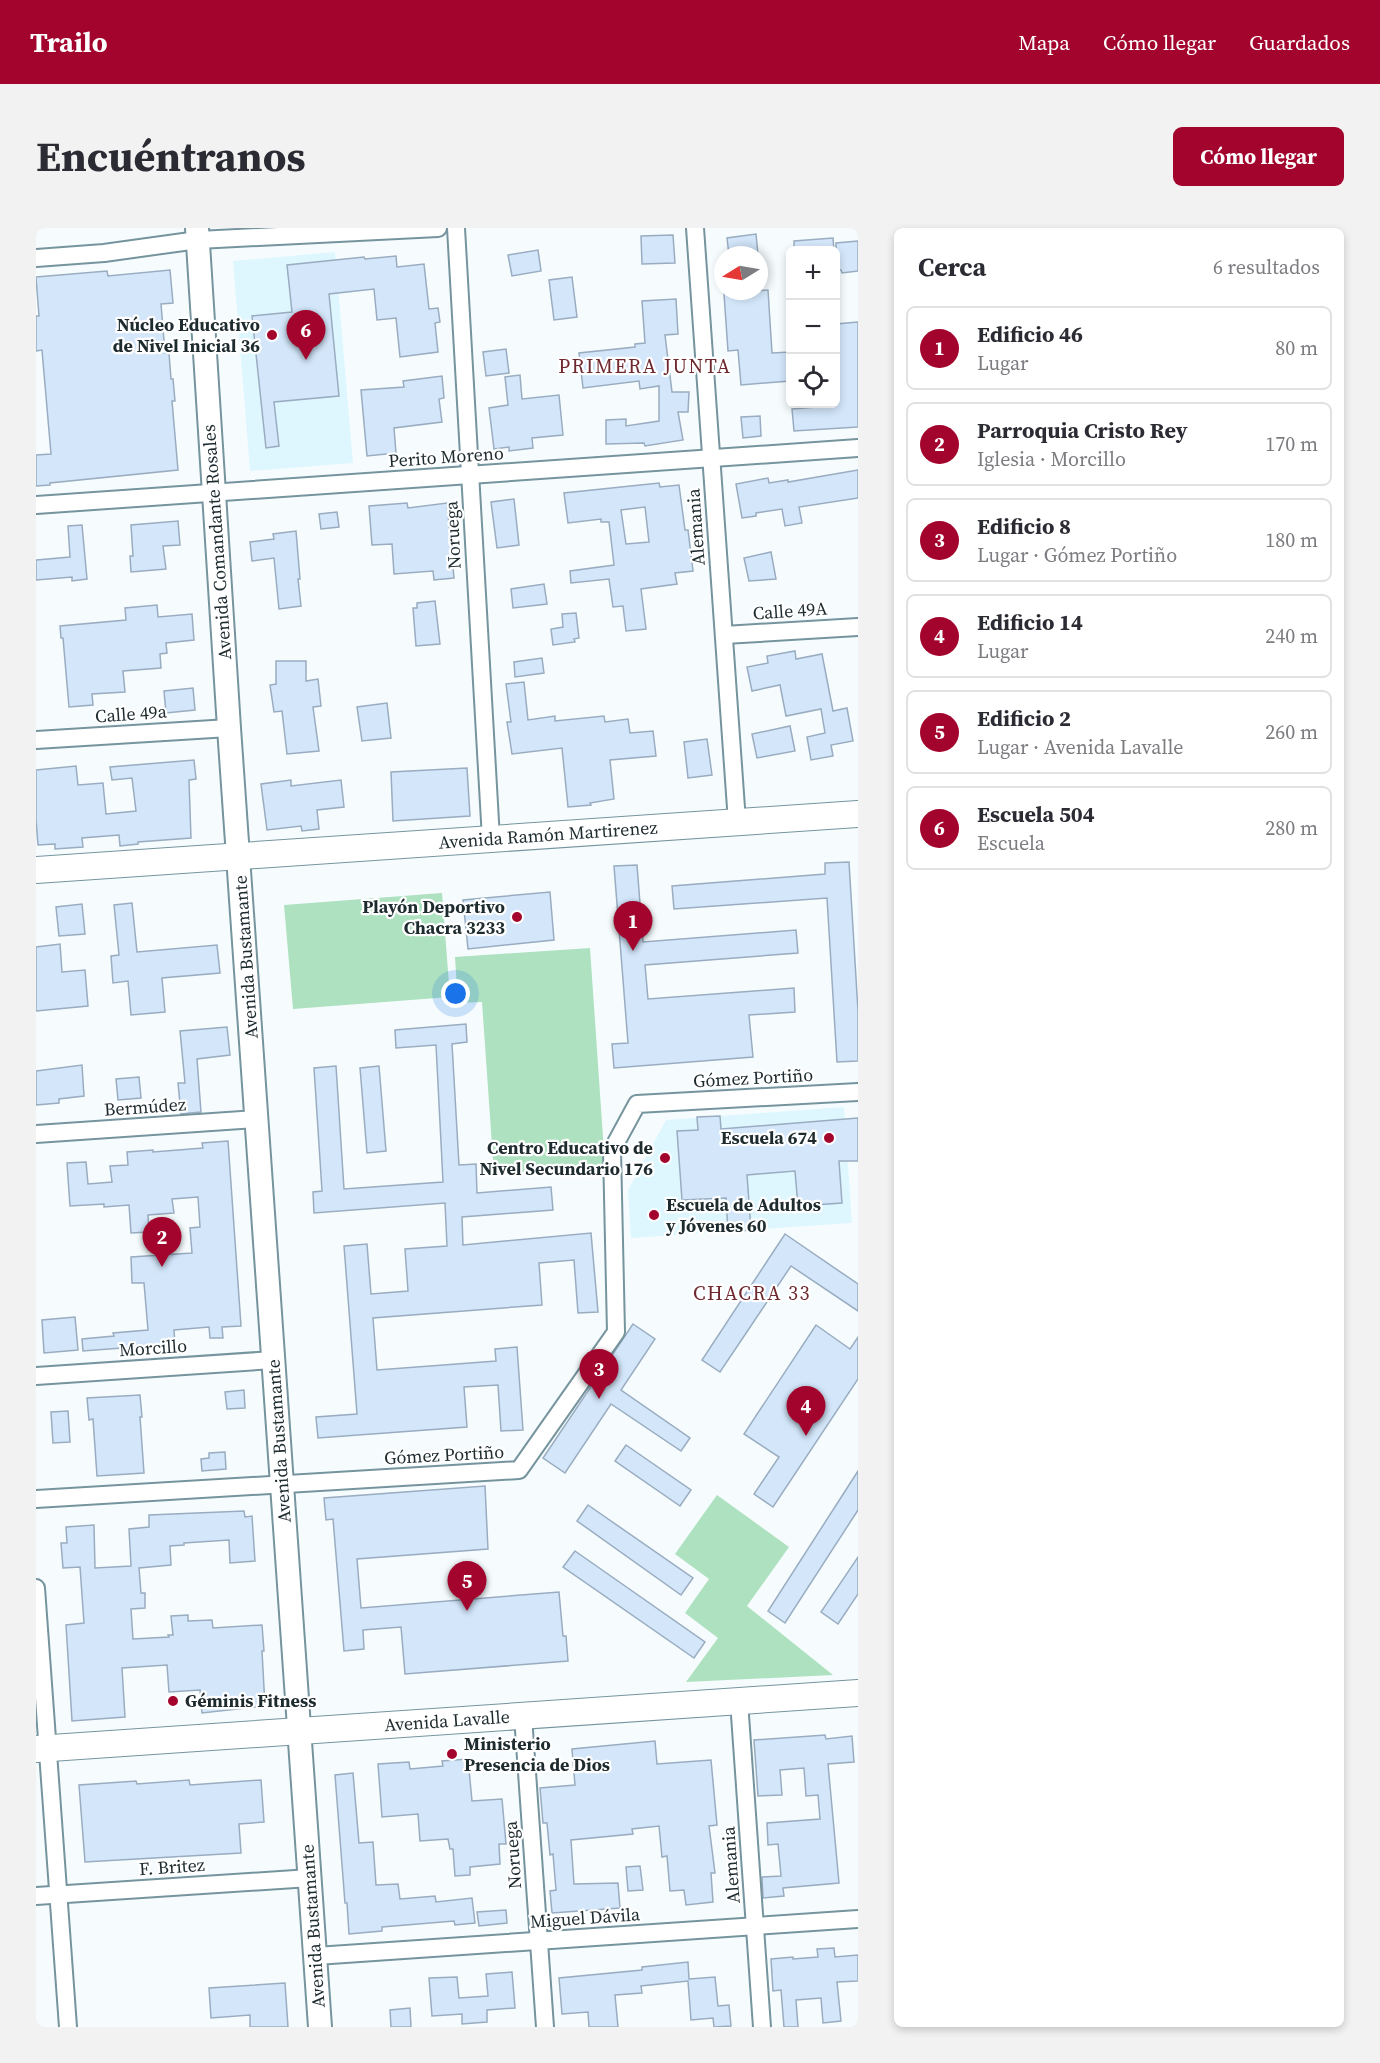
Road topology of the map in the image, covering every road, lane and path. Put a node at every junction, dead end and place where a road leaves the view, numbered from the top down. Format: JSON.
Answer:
{"nodes":[{"id":1,"x":438,"y":228,"type":"edge"},
{"id":2,"x":456,"y":228,"type":"edge"},
{"id":3,"x":695,"y":228,"type":"edge"},
{"id":4,"x":198,"y":234,"type":"edge"},
{"id":5,"x":36,"y":247,"type":"edge"},
{"id":6,"x":104,"y":253,"type":"junction"},
{"id":7,"x":36,"y":258,"type":"edge"},
{"id":8,"x":858,"y":448,"type":"edge"},
{"id":9,"x":711,"y":458,"type":"junction"},
{"id":10,"x":469,"y":475,"type":"junction"},
{"id":11,"x":213,"y":493,"type":"junction"},
{"id":12,"x":36,"y":505,"type":"edge"},
{"id":13,"x":858,"y":627,"type":"edge"},
{"id":14,"x":724,"y":635,"type":"junction"},
{"id":15,"x":229,"y":728,"type":"junction"},
{"id":16,"x":36,"y":740,"type":"edge"},
{"id":17,"x":858,"y":814,"type":"edge"},
{"id":18,"x":737,"y":822,"type":"junction"},
{"id":19,"x":491,"y":839,"type":"junction"},
{"id":20,"x":238,"y":856,"type":"junction"},
{"id":21,"x":36,"y":870,"type":"edge"},
{"id":22,"x":858,"y":1092,"type":"edge"},
{"id":23,"x":257,"y":1119,"type":"junction"},
{"id":24,"x":36,"y":1134,"type":"edge"},
{"id":25,"x":273,"y":1360,"type":"junction"},
{"id":26,"x":36,"y":1376,"type":"edge"},
{"id":27,"x":283,"y":1485,"type":"junction"},
{"id":28,"x":36,"y":1499,"type":"edge"},
{"id":29,"x":36,"y":1588,"type":"edge"},
{"id":30,"x":858,"y":1693,"type":"edge"},
{"id":31,"x":739,"y":1701,"type":"junction"},
{"id":32,"x":523,"y":1716,"type":"junction"},
{"id":33,"x":300,"y":1731,"type":"junction"},
{"id":34,"x":42,"y":1749,"type":"edge"},
{"id":35,"x":310,"y":1878,"type":"junction"},
{"id":36,"x":59,"y":1895,"type":"junction"},
{"id":37,"x":36,"y":1896,"type":"edge"},
{"id":38,"x":858,"y":1919,"type":"edge"},
{"id":39,"x":755,"y":1926,"type":"junction"},
{"id":40,"x":539,"y":1940,"type":"junction"},
{"id":41,"x":316,"y":1956,"type":"junction"},
{"id":42,"x":69,"y":2027,"type":"edge"},
{"id":43,"x":321,"y":2027,"type":"edge"},
{"id":44,"x":545,"y":2027,"type":"edge"},
{"id":45,"x":762,"y":2027,"type":"edge"}],
"edges":[{"from":1,"to":4,"type":"street"},
{"from":2,"to":10,"type":"street","name":"Noruega"},
{"from":3,"to":9,"type":"street","name":"Alemania"},
{"from":4,"to":6,"type":"street"},
{"from":4,"to":11,"type":"main road","name":"Avenida Comandante Rosales"},
{"from":5,"to":6,"type":"street"},
{"from":6,"to":7,"type":"street"},
{"from":8,"to":9,"type":"street","name":"Perito Moreno"},
{"from":9,"to":10,"type":"street","name":"Perito Moreno"},
{"from":9,"to":14,"type":"street","name":"Alemania"},
{"from":10,"to":11,"type":"street","name":"Perito Moreno"},
{"from":10,"to":19,"type":"street","name":"Noruega"},
{"from":11,"to":12,"type":"street","name":"Perito Moreno"},
{"from":11,"to":15,"type":"main road","name":"Avenida Comandante Rosales"},
{"from":13,"to":14,"type":"street","name":"Calle 49A"},
{"from":14,"to":18,"type":"street","name":"Alemania"},
{"from":15,"to":16,"type":"street","name":"Calle 49a"},
{"from":15,"to":20,"type":"main road","name":"Avenida Comandante Rosales"},
{"from":17,"to":18,"type":"main road","name":"Avenida Ramón Martirenez"},
{"from":18,"to":19,"type":"main road","name":"Avenida Ramón Martirenez"},
{"from":19,"to":20,"type":"main road","name":"Avenida Ramón Martirenez"},
{"from":20,"to":21,"type":"main road","name":"Avenida Ramón Martirenez"},
{"from":20,"to":23,"type":"main road","name":"Avenida Bustamante"},
{"from":22,"to":27,"type":"street","name":"Gómez Portiño"},
{"from":23,"to":24,"type":"street","name":"Bermúdez"},
{"from":23,"to":25,"type":"main road","name":"Avenida Bustamante"},
{"from":25,"to":26,"type":"street","name":"Morcillo"},
{"from":25,"to":27,"type":"main road","name":"Avenida Bustamante"},
{"from":27,"to":28,"type":"street","name":"Gómez Portiño"},
{"from":27,"to":33,"type":"main road","name":"Avenida Bustamante"},
{"from":29,"to":34,"type":"street"},
{"from":30,"to":31,"type":"main road","name":"Avenida Lavalle"},
{"from":31,"to":32,"type":"main road","name":"Avenida Lavalle"},
{"from":31,"to":39,"type":"street","name":"Alemania"},
{"from":32,"to":33,"type":"main road","name":"Avenida Lavalle"},
{"from":32,"to":40,"type":"street","name":"Noruega"},
{"from":33,"to":34,"type":"main road","name":"Avenida Lavalle"},
{"from":33,"to":35,"type":"main road","name":"Avenida Bustamante"},
{"from":34,"to":36,"type":"street"},
{"from":35,"to":36,"type":"street","name":"F. Britez"},
{"from":35,"to":41,"type":"main road","name":"Avenida Bustamante"},
{"from":36,"to":37,"type":"street","name":"F. Britez"},
{"from":36,"to":42,"type":"street"},
{"from":38,"to":39,"type":"street","name":"Miguel Dávila"},
{"from":39,"to":40,"type":"street","name":"Miguel Dávila"},
{"from":39,"to":45,"type":"street","name":"Alemania"},
{"from":40,"to":41,"type":"street","name":"Miguel Dávila"},
{"from":40,"to":44,"type":"street","name":"Noruega"},
{"from":41,"to":43,"type":"main road","name":"Avenida Bustamante"}]}
